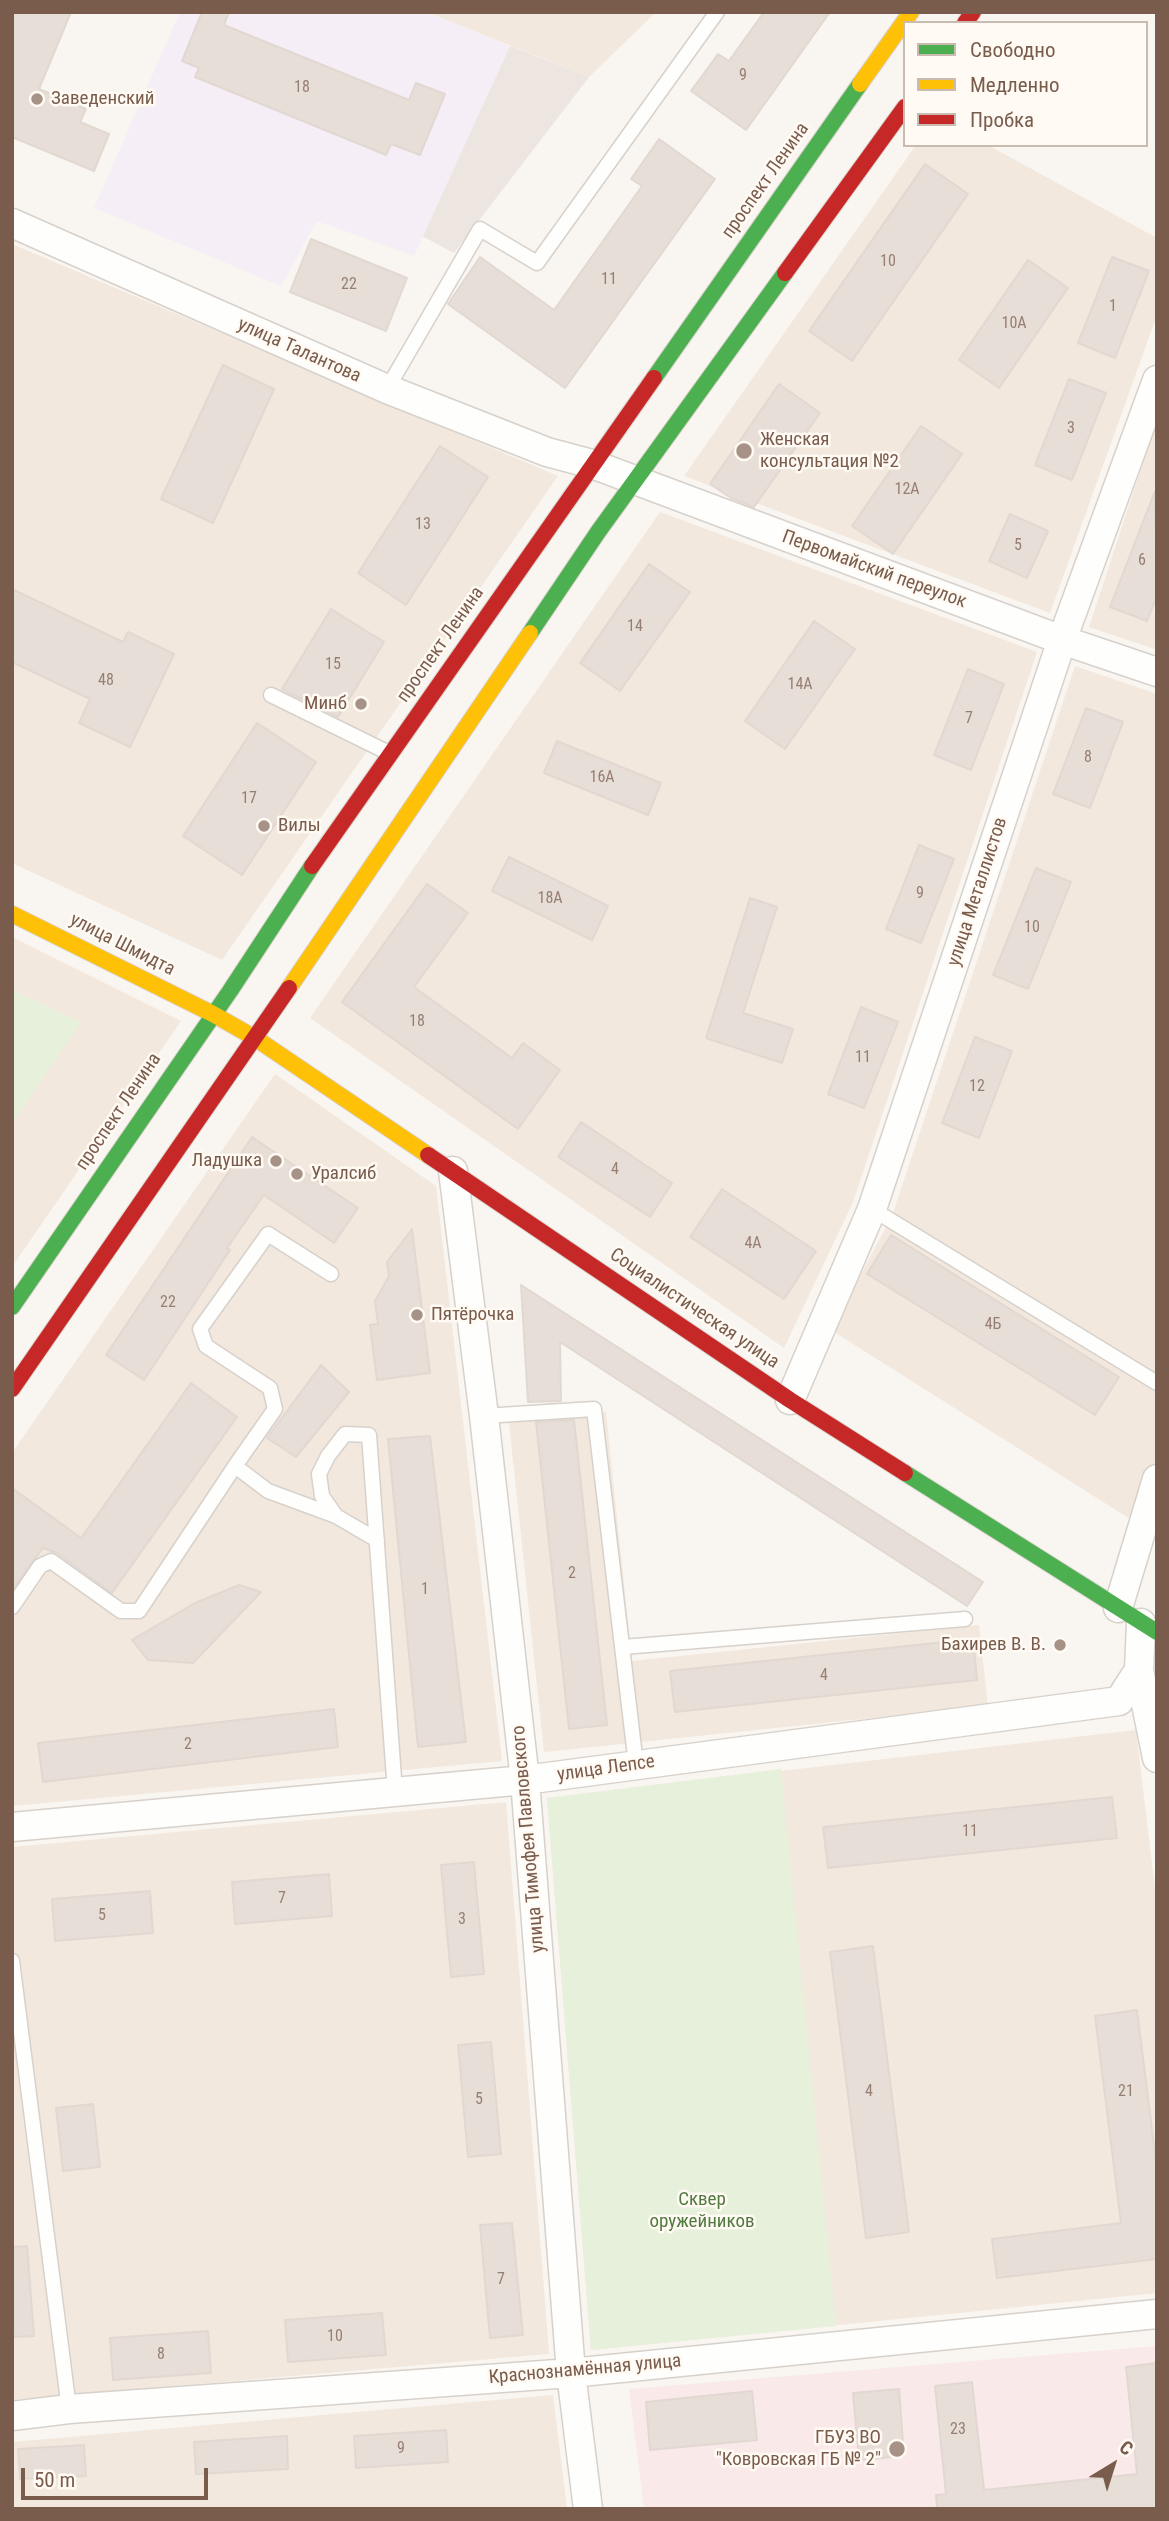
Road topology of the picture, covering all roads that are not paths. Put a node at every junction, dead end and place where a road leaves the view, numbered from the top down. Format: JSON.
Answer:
{"nodes":[{"id":1,"x":717,"y":12,"type":"edge"},
{"id":2,"x":903,"y":23,"type":"edge"},
{"id":3,"x":903,"y":110,"type":"edge"},
{"id":4,"x":12,"y":223,"type":"edge"},
{"id":5,"x":1157,"y":380,"type":"edge"},
{"id":6,"x":387,"y":389,"type":"junction"},
{"id":7,"x":592,"y":464,"type":"junction"},
{"id":8,"x":635,"y":481,"type":"junction"},
{"id":9,"x":1062,"y":640,"type":"junction"},
{"id":10,"x":1157,"y":672,"type":"edge"},
{"id":11,"x":271,"y":695,"type":"dead end"},
{"id":12,"x":391,"y":754,"type":"junction"},
{"id":13,"x":12,"y":914,"type":"edge"},
{"id":14,"x":213,"y":1014,"type":"junction"},
{"id":15,"x":255,"y":1038,"type":"junction"},
{"id":16,"x":453,"y":1171,"type":"junction"},
{"id":17,"x":873,"y":1209,"type":"junction"},
{"id":18,"x":331,"y":1274,"type":"dead end"},
{"id":19,"x":12,"y":1307,"type":"edge"},
{"id":20,"x":1157,"y":1383,"type":"edge"},
{"id":21,"x":12,"y":1389,"type":"edge"},
{"id":22,"x":790,"y":1400,"type":"junction"},
{"id":23,"x":485,"y":1416,"type":"junction"},
{"id":24,"x":235,"y":1466,"type":"junction"},
{"id":25,"x":1157,"y":1479,"type":"edge"},
{"id":26,"x":336,"y":1516,"type":"junction"},
{"id":27,"x":377,"y":1540,"type":"junction"},
{"id":28,"x":12,"y":1607,"type":"edge"},
{"id":29,"x":1118,"y":1608,"type":"junction"},
{"id":30,"x":965,"y":1619,"type":"dead end"},
{"id":31,"x":1149,"y":1628,"type":"edge"},
{"id":32,"x":623,"y":1647,"type":"junction"},
{"id":33,"x":1139,"y":1670,"type":"junction"},
{"id":34,"x":1157,"y":1758,"type":"edge"},
{"id":35,"x":636,"y":1765,"type":"junction"},
{"id":36,"x":525,"y":1780,"type":"junction"},
{"id":37,"x":395,"y":1792,"type":"junction"},
{"id":38,"x":12,"y":1827,"type":"edge"},
{"id":39,"x":12,"y":1961,"type":"edge"},
{"id":40,"x":1157,"y":2314,"type":"edge"},
{"id":41,"x":571,"y":2373,"type":"junction"},
{"id":42,"x":69,"y":2409,"type":"junction"},
{"id":43,"x":12,"y":2416,"type":"edge"},
{"id":44,"x":588,"y":2509,"type":"edge"}],
"edges":[{"from":1,"to":6,"type":"lane"},
{"from":2,"to":7,"type":"main road","name":"проспект Ленина"},
{"from":3,"to":8,"type":"main road"},
{"from":4,"to":6,"type":"street","name":"улица Талантова"},
{"from":5,"to":9,"type":"street","name":"улица Металлистов"},
{"from":6,"to":7,"type":"street","name":"улица Талантова"},
{"from":7,"to":8,"type":"street","name":"Первомайский переулок"},
{"from":7,"to":12,"type":"main road","name":"проспект Ленина"},
{"from":8,"to":9,"type":"street","name":"Первомайский переулок"},
{"from":8,"to":15,"type":"main road"},
{"from":9,"to":10,"type":"street","name":"Первомайский переулок"},
{"from":9,"to":17,"type":"street","name":"улица Металлистов"},
{"from":11,"to":12,"type":"lane"},
{"from":12,"to":14,"type":"main road","name":"проспект Ленина"},
{"from":13,"to":14,"type":"main road","name":"улица Шмидта"},
{"from":14,"to":15,"type":"main road","name":"Социалистическая улица"},
{"from":14,"to":19,"type":"main road","name":"проспект Ленина"},
{"from":15,"to":16,"type":"main road","name":"Социалистическая улица"},
{"from":15,"to":21,"type":"main road"},
{"from":16,"to":22,"type":"main road","name":"Социалистическая улица"},
{"from":16,"to":23,"type":"street","name":"улица Тимофея Павловского"},
{"from":17,"to":20,"type":"lane"},
{"from":17,"to":22,"type":"street","name":"улица Металлистов"},
{"from":18,"to":24,"type":"lane"},
{"from":22,"to":29,"type":"main road","name":"Социалистическая улица"},
{"from":23,"to":32,"type":"lane"},
{"from":23,"to":36,"type":"street","name":"улица Тимофея Павловского"},
{"from":24,"to":26,"type":"lane"},
{"from":24,"to":28,"type":"lane"},
{"from":25,"to":29,"type":"street"},
{"from":26,"to":27,"type":"lane"},
{"from":26,"to":27,"type":"lane"},
{"from":27,"to":37,"type":"lane"},
{"from":29,"to":31,"type":"main road","name":"Социалистическая улица"},
{"from":30,"to":32,"type":"lane"},
{"from":31,"to":33,"type":"street"},
{"from":32,"to":35,"type":"lane"},
{"from":33,"to":34,"type":"street"},
{"from":33,"to":35,"type":"street","name":"улица Лепсе"},
{"from":35,"to":36,"type":"street","name":"улица Лепсе"},
{"from":36,"to":37,"type":"street","name":"улица Лепсе"},
{"from":36,"to":41,"type":"street","name":"улица Тимофея Павловского"},
{"from":37,"to":38,"type":"street","name":"улица Лепсе"},
{"from":39,"to":42,"type":"lane"},
{"from":40,"to":41,"type":"street","name":"Краснознамённая улица"},
{"from":41,"to":42,"type":"street","name":"Краснознамённая улица"},
{"from":41,"to":44,"type":"street","name":"улица Тимофея Павловского"},
{"from":42,"to":43,"type":"street","name":"Краснознамённая улица"}]}
